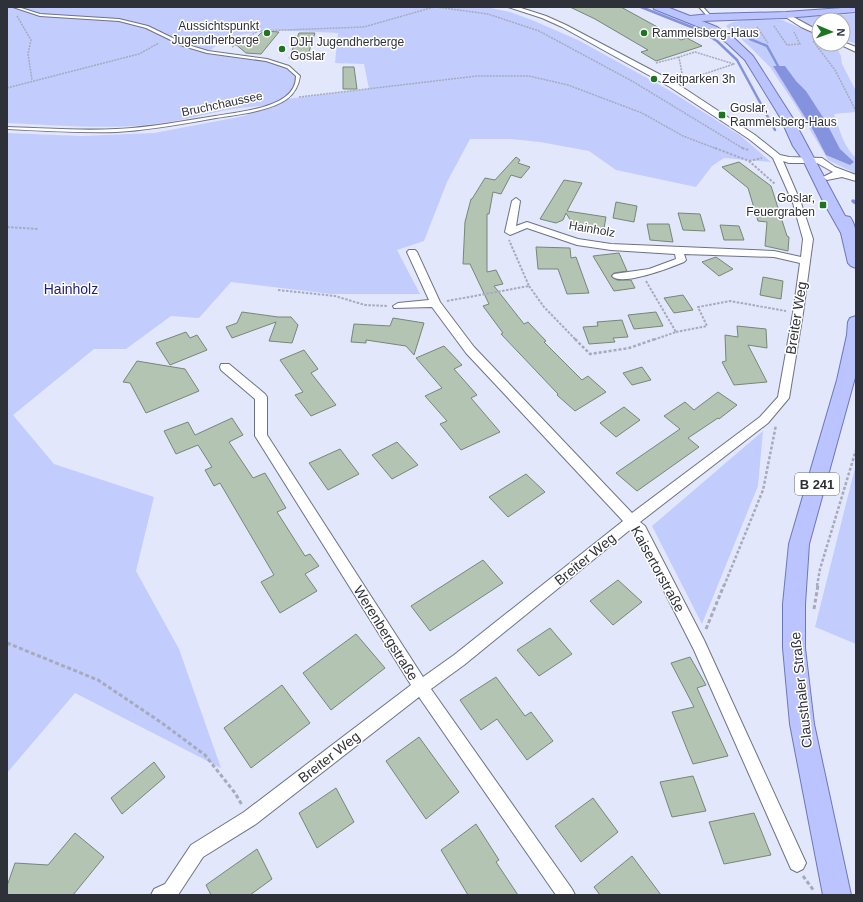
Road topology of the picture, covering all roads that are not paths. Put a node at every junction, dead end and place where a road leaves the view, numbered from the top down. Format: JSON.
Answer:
{"nodes":[{"id":1,"x":14,"y":7,"type":"edge"},
{"id":2,"x":511,"y":7,"type":"edge"},
{"id":3,"x":658,"y":7,"type":"edge"},
{"id":4,"x":701,"y":7,"type":"edge"},
{"id":5,"x":856,"y":9,"type":"edge"},
{"id":6,"x":786,"y":15,"type":"junction"},
{"id":7,"x":710,"y":17,"type":"junction"},
{"id":8,"x":731,"y":17,"type":"junction"},
{"id":9,"x":721,"y":20,"type":"junction"},
{"id":10,"x":694,"y":21,"type":"junction"},
{"id":11,"x":811,"y":30,"type":"edge"},
{"id":12,"x":723,"y":35,"type":"junction"},
{"id":13,"x":7,"y":128,"type":"edge"},
{"id":14,"x":776,"y":156,"type":"junction"},
{"id":15,"x":812,"y":157,"type":"junction"},
{"id":16,"x":844,"y":174,"type":"junction"},
{"id":17,"x":827,"y":177,"type":"junction"},
{"id":18,"x":856,"y":178,"type":"edge"},
{"id":19,"x":516,"y":201,"type":"dead end"},
{"id":20,"x":847,"y":231,"type":"junction"},
{"id":21,"x":679,"y":251,"type":"junction"},
{"id":22,"x":412,"y":252,"type":"dead end"},
{"id":23,"x":805,"y":261,"type":"junction"},
{"id":24,"x":856,"y":263,"type":"edge"},
{"id":25,"x":617,"y":276,"type":"dead end"},
{"id":26,"x":435,"y":303,"type":"junction"},
{"id":27,"x":398,"y":306,"type":"road end"},
{"id":28,"x":856,"y":322,"type":"edge"},
{"id":29,"x":226,"y":368,"type":"dead end"},
{"id":30,"x":632,"y":521,"type":"junction"},
{"id":31,"x":420,"y":687,"type":"junction"},
{"id":32,"x":797,"y":863,"type":"dead end"},
{"id":33,"x":168,"y":893,"type":"edge"},
{"id":34,"x":566,"y":895,"type":"edge"},
{"id":35,"x":837,"y":895,"type":"edge"}],
"edges":[{"from":1,"to":13,"type":"lane","name":"Bruchchaussee"},
{"from":2,"to":14,"type":"street"},
{"from":3,"to":10,"type":"main road"},
{"from":4,"to":7,"type":"lane"},
{"from":5,"to":6,"type":"main road"},
{"from":6,"to":8,"type":"main road"},
{"from":6,"to":11,"type":"street"},
{"from":7,"to":8,"type":"main road"},
{"from":7,"to":10,"type":"main road"},
{"from":8,"to":9,"type":"main road"},
{"from":9,"to":10,"type":"main road"},
{"from":9,"to":12,"type":"main road"},
{"from":10,"to":12,"type":"main road"},
{"from":12,"to":15,"type":"main road"},
{"from":14,"to":15,"type":"street"},
{"from":14,"to":23,"type":"street","name":"Breiter Weg"},
{"from":15,"to":16,"type":"street"},
{"from":15,"to":17,"type":"main road"},
{"from":15,"to":20,"type":"main road"},
{"from":16,"to":17,"type":"street"},
{"from":16,"to":18,"type":"street"},
{"from":17,"to":20,"type":"main road"},
{"from":19,"to":21,"type":"street","name":"Hainholz"},
{"from":20,"to":24,"type":"main road"},
{"from":21,"to":23,"type":"street","name":"Hainholz"},
{"from":21,"to":25,"type":"street"},
{"from":22,"to":26,"type":"street","name":"Kaisertorstraße"},
{"from":23,"to":30,"type":"street","name":"Breiter Weg"},
{"from":26,"to":27,"type":"street"},
{"from":26,"to":30,"type":"street","name":"Kaisertorstraße"},
{"from":28,"to":35,"type":"main road","name":"Clausthaler Straße","number":"B 241"},
{"from":29,"to":31,"type":"street","name":"Werenbergstraße"},
{"from":30,"to":31,"type":"street","name":"Breiter Weg"},
{"from":30,"to":32,"type":"street","name":"Kaisertorstraße"},
{"from":31,"to":33,"type":"street","name":"Breiter Weg"},
{"from":31,"to":34,"type":"street","name":"Werenbergstraße"}]}
